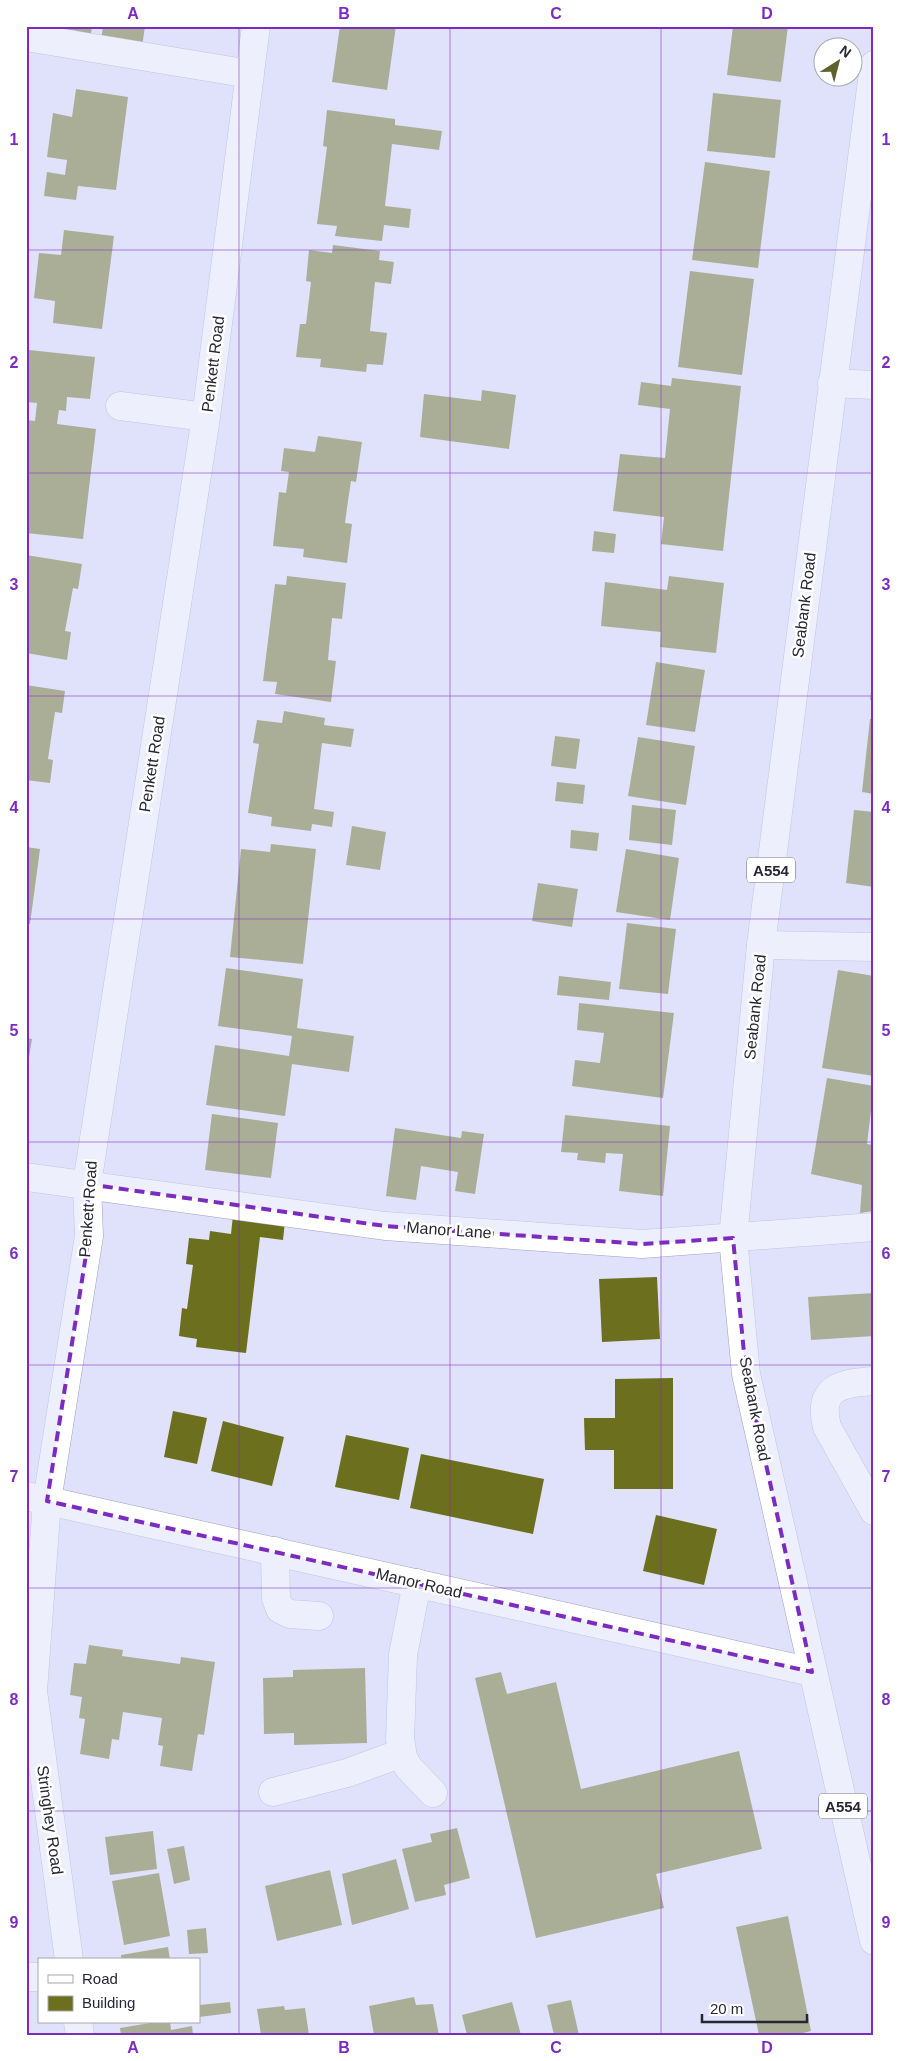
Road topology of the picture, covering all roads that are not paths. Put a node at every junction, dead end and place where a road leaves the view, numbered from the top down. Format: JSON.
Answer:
{"nodes":[{"id":1,"x":256,"y":26,"type":"edge"},
{"id":2,"x":26,"y":37,"type":"edge"},
{"id":3,"x":250,"y":74,"type":"junction"},
{"id":4,"x":873,"y":76,"type":"edge"},
{"id":5,"x":832,"y":383,"type":"junction"},
{"id":6,"x":874,"y":385,"type":"edge"},
{"id":7,"x":120,"y":406,"type":"dead end"},
{"id":8,"x":206,"y":417,"type":"junction"},
{"id":9,"x":761,"y":944,"type":"junction"},
{"id":10,"x":874,"y":947,"type":"edge"},
{"id":11,"x":26,"y":1176,"type":"edge"},
{"id":12,"x":87,"y":1184,"type":"junction"},
{"id":13,"x":874,"y":1227,"type":"edge"},
{"id":14,"x":732,"y":1238,"type":"junction"},
{"id":15,"x":874,"y":1381,"type":"edge"},
{"id":16,"x":36,"y":1499,"type":"edge"},
{"id":17,"x":874,"y":1511,"type":"edge"},
{"id":18,"x":275,"y":1551,"type":"junction"},
{"id":19,"x":417,"y":1583,"type":"junction"},
{"id":20,"x":319,"y":1616,"type":"dead end"},
{"id":21,"x":812,"y":1672,"type":"junction"},
{"id":22,"x":402,"y":1753,"type":"junction"},
{"id":23,"x":273,"y":1792,"type":"dead end"},
{"id":24,"x":434,"y":1793,"type":"dead end"},
{"id":25,"x":874,"y":1941,"type":"edge"},
{"id":26,"x":69,"y":1958,"type":"edge"}],
"edges":[{"from":1,"to":3,"type":"street","name":"Penkett Road"},
{"from":2,"to":3,"type":"street"},
{"from":3,"to":8,"type":"street","name":"Penkett Road"},
{"from":4,"to":5,"type":"street","name":"Seabank Road","number":"A554"},
{"from":5,"to":6,"type":"street"},
{"from":5,"to":9,"type":"street","name":"Seabank Road","number":"A554"},
{"from":7,"to":8,"type":"street"},
{"from":8,"to":12,"type":"street","name":"Penkett Road"},
{"from":9,"to":10,"type":"street"},
{"from":9,"to":14,"type":"street","name":"Seabank Road","number":"A554"},
{"from":11,"to":12,"type":"street","name":"Manor Lane"},
{"from":12,"to":14,"type":"street","name":"Manor Lane"},
{"from":12,"to":16,"type":"street","name":"Penkett Road"},
{"from":13,"to":14,"type":"street","name":"Manor Lane"},
{"from":14,"to":21,"type":"street","name":"Seabank Road","number":"A554"},
{"from":15,"to":17,"type":"street"},
{"from":16,"to":18,"type":"street","name":"Manor Road"},
{"from":16,"to":26,"type":"street","name":"Stringhey Road"},
{"from":18,"to":19,"type":"street","name":"Manor Road"},
{"from":18,"to":20,"type":"street"},
{"from":19,"to":21,"type":"street","name":"Manor Road"},
{"from":19,"to":22,"type":"street"},
{"from":21,"to":25,"type":"street","name":"Seabank Road","number":"A554"},
{"from":22,"to":23,"type":"street"},
{"from":22,"to":24,"type":"street"}]}
